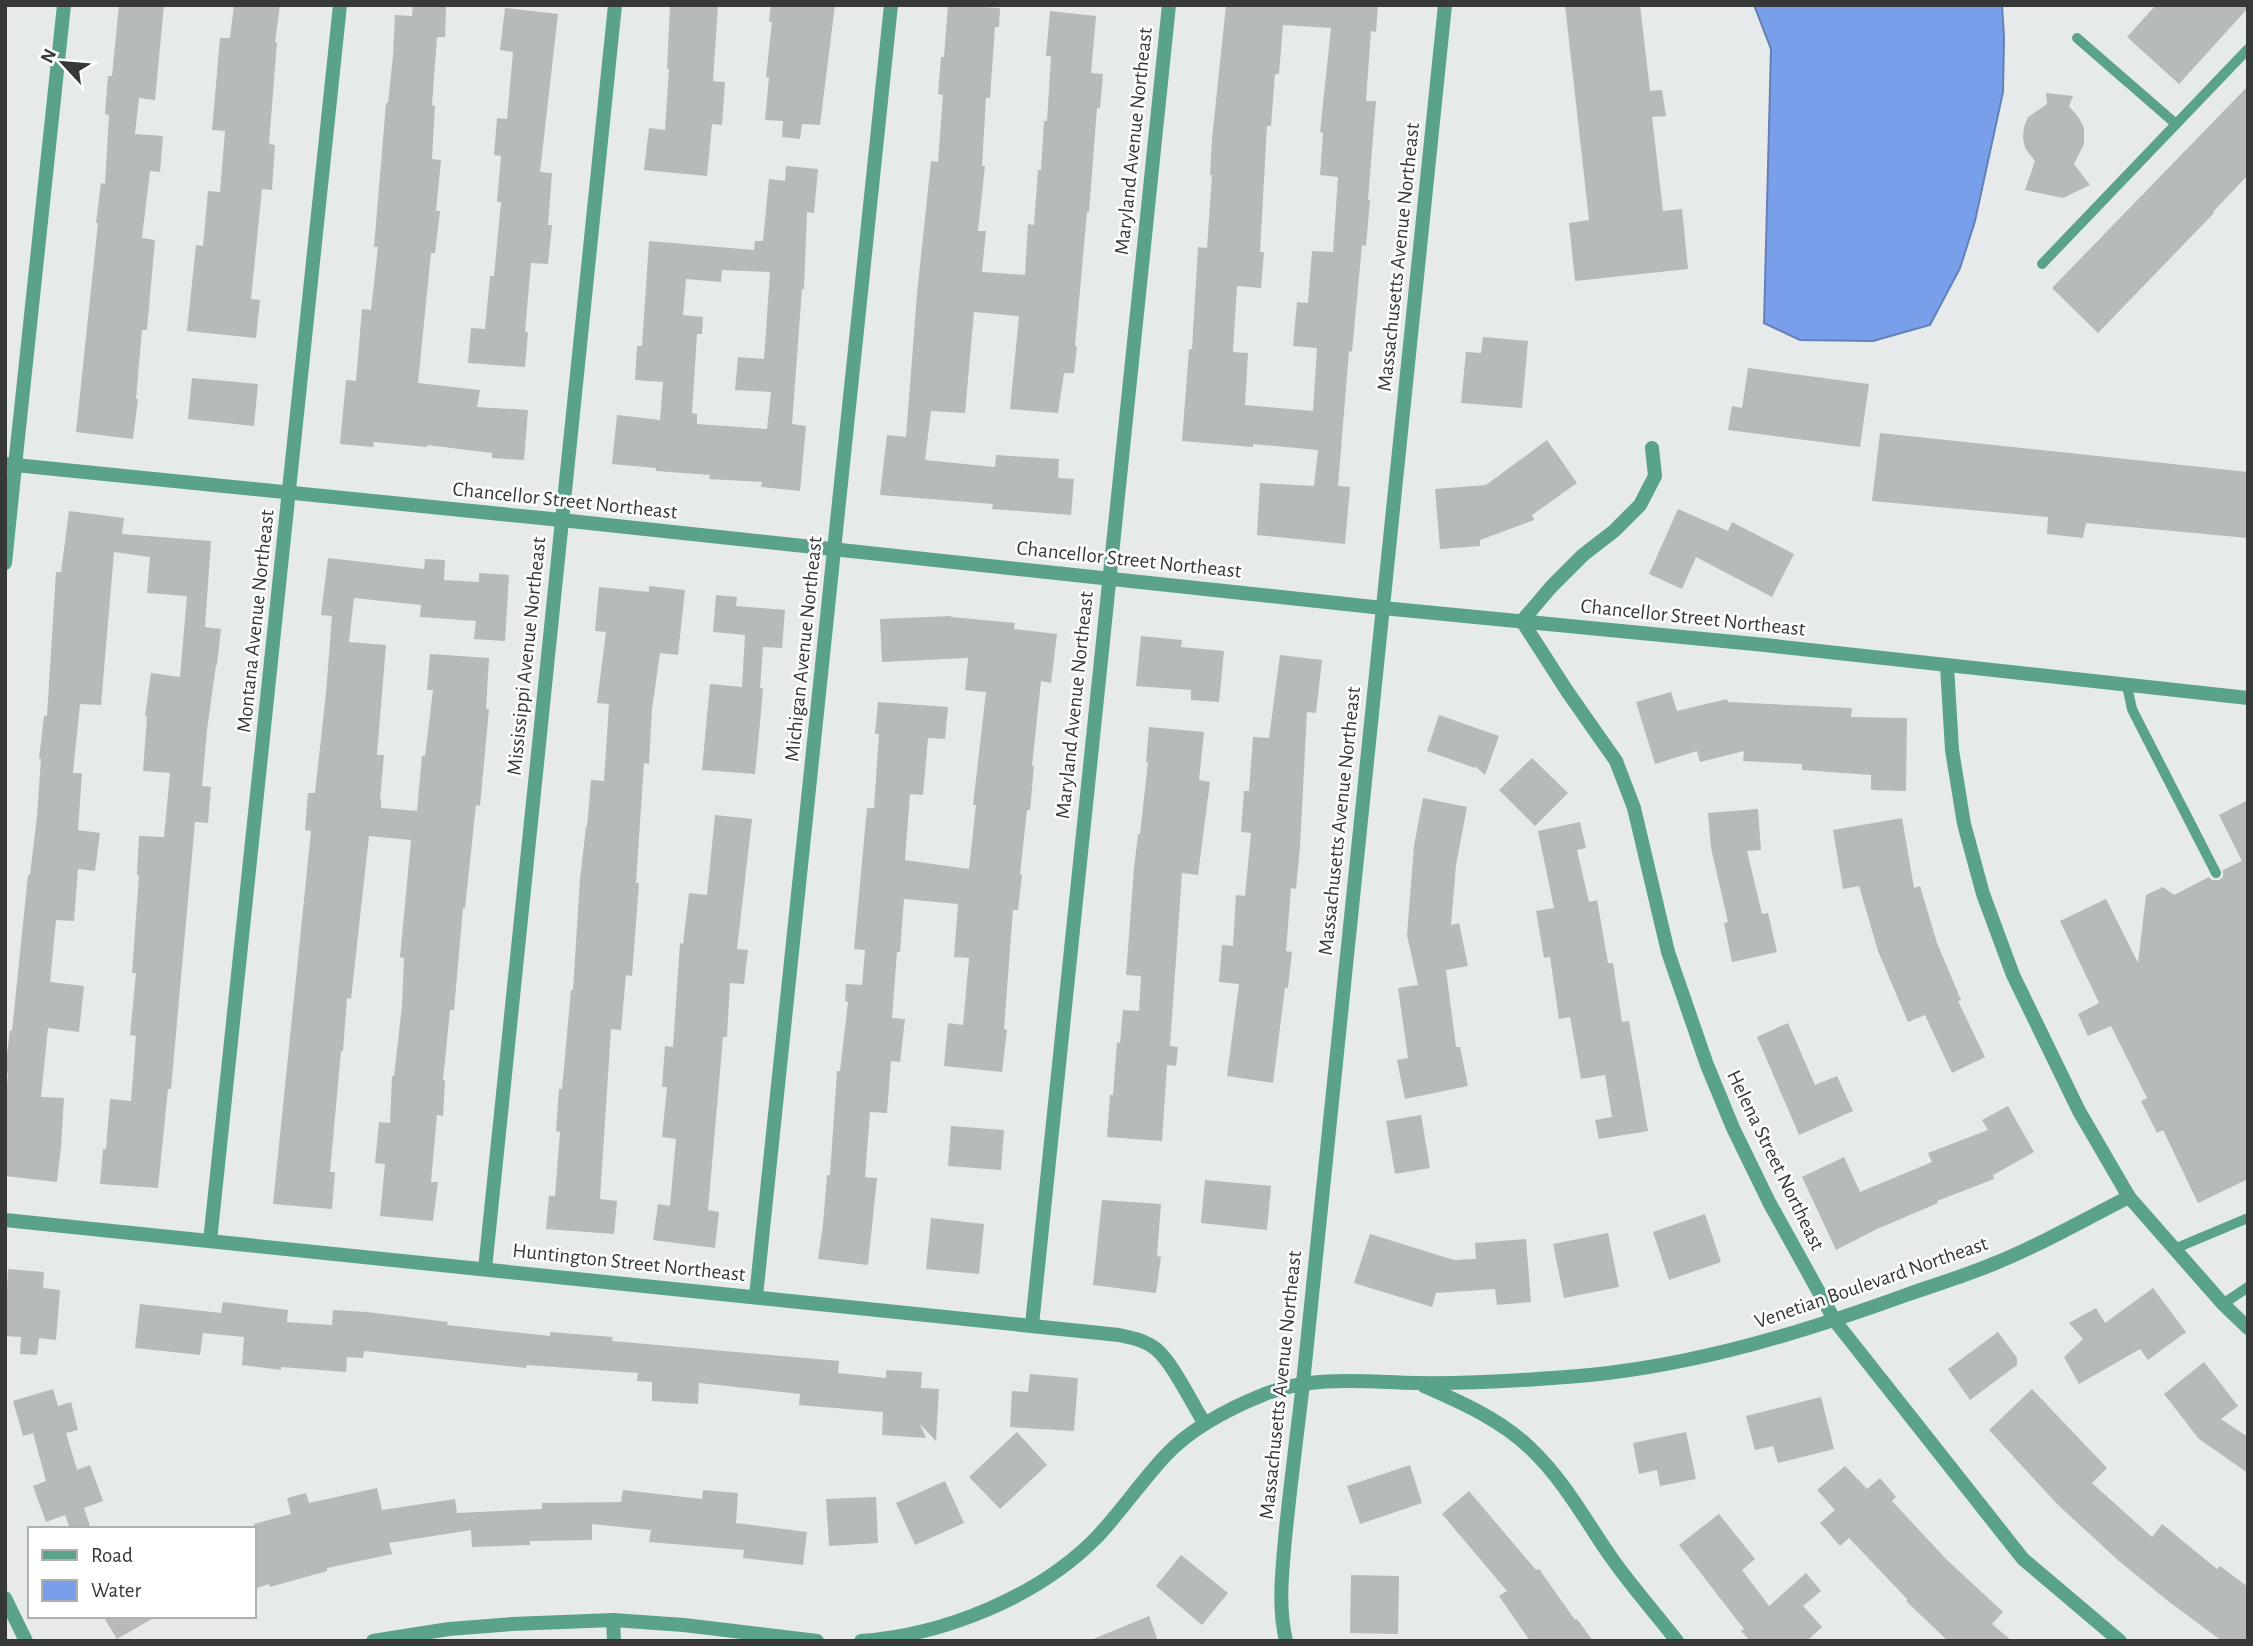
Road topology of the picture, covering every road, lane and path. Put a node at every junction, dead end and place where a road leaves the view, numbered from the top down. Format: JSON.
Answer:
{"nodes":[{"id":1,"x":64,"y":5,"type":"edge"},
{"id":2,"x":340,"y":5,"type":"edge"},
{"id":3,"x":615,"y":5,"type":"edge"},
{"id":4,"x":891,"y":5,"type":"edge"},
{"id":5,"x":1169,"y":5,"type":"edge"},
{"id":6,"x":1445,"y":5,"type":"edge"},
{"id":7,"x":2077,"y":38,"type":"dead end"},
{"id":8,"x":2248,"y":49,"type":"edge"},
{"id":9,"x":2176,"y":124,"type":"junction"},
{"id":10,"x":2042,"y":264,"type":"dead end"},
{"id":11,"x":1652,"y":448,"type":"dead end"},
{"id":12,"x":10,"y":465,"type":"edge"},
{"id":13,"x":290,"y":492,"type":"junction"},
{"id":14,"x":561,"y":520,"type":"junction"},
{"id":15,"x":835,"y":550,"type":"junction"},
{"id":16,"x":5,"y":562,"type":"edge"},
{"id":17,"x":1109,"y":578,"type":"junction"},
{"id":18,"x":1383,"y":608,"type":"junction"},
{"id":19,"x":1522,"y":621,"type":"junction"},
{"id":20,"x":1947,"y":666,"type":"junction"},
{"id":21,"x":2127,"y":686,"type":"junction"},
{"id":22,"x":2248,"y":698,"type":"edge"},
{"id":23,"x":2216,"y":873,"type":"dead end"},
{"id":24,"x":2129,"y":1197,"type":"junction"},
{"id":25,"x":2248,"y":1218,"type":"edge"},
{"id":26,"x":5,"y":1220,"type":"edge"},
{"id":27,"x":210,"y":1241,"type":"junction"},
{"id":28,"x":2174,"y":1249,"type":"junction"},
{"id":29,"x":485,"y":1269,"type":"junction"},
{"id":30,"x":2248,"y":1287,"type":"edge"},
{"id":31,"x":756,"y":1296,"type":"junction"},
{"id":32,"x":2223,"y":1304,"type":"junction"},
{"id":33,"x":1835,"y":1321,"type":"junction"},
{"id":34,"x":1032,"y":1325,"type":"junction"},
{"id":35,"x":2248,"y":1328,"type":"edge"},
{"id":36,"x":1303,"y":1383,"type":"junction"},
{"id":37,"x":1416,"y":1383,"type":"junction"},
{"id":38,"x":1205,"y":1424,"type":"junction"},
{"id":39,"x":5,"y":1598,"type":"edge"},
{"id":40,"x":613,"y":1620,"type":"junction"},
{"id":41,"x":26,"y":1641,"type":"edge"},
{"id":42,"x":373,"y":1641,"type":"edge"},
{"id":43,"x":614,"y":1641,"type":"edge"},
{"id":44,"x":817,"y":1641,"type":"edge"},
{"id":45,"x":861,"y":1641,"type":"edge"},
{"id":46,"x":1286,"y":1641,"type":"edge"},
{"id":47,"x":1677,"y":1641,"type":"edge"},
{"id":48,"x":2120,"y":1641,"type":"edge"}],
"edges":[{"from":1,"to":12,"type":"street"},
{"from":2,"to":13,"type":"street","name":"Montana Avenue Northeast"},
{"from":3,"to":14,"type":"street","name":"Mississippi Avenue Northeast"},
{"from":4,"to":15,"type":"street","name":"Michigan Avenue Northeast"},
{"from":5,"to":17,"type":"street","name":"Maryland Avenue Northeast"},
{"from":6,"to":18,"type":"street","name":"Massachusetts Avenue Northeast"},
{"from":7,"to":9,"type":"lane"},
{"from":8,"to":9,"type":"lane"},
{"from":9,"to":10,"type":"lane"},
{"from":11,"to":19,"type":"street"},
{"from":12,"to":13,"type":"street","name":"Chancellor Street Northeast"},
{"from":12,"to":16,"type":"street"},
{"from":13,"to":14,"type":"street","name":"Chancellor Street Northeast"},
{"from":13,"to":27,"type":"street","name":"Montana Avenue Northeast"},
{"from":14,"to":15,"type":"street","name":"Chancellor Street Northeast"},
{"from":14,"to":29,"type":"street","name":"Mississippi Avenue Northeast"},
{"from":15,"to":17,"type":"street","name":"Chancellor Street Northeast"},
{"from":15,"to":31,"type":"street","name":"Michigan Avenue Northeast"},
{"from":17,"to":18,"type":"street","name":"Chancellor Street Northeast"},
{"from":17,"to":34,"type":"street","name":"Maryland Avenue Northeast"},
{"from":18,"to":19,"type":"street","name":"Chancellor Street Northeast"},
{"from":18,"to":36,"type":"street","name":"Massachusetts Avenue Northeast"},
{"from":19,"to":20,"type":"street","name":"Chancellor Street Northeast"},
{"from":19,"to":33,"type":"street","name":"Helena Street Northeast"},
{"from":20,"to":21,"type":"street","name":"Chancellor Street Northeast"},
{"from":20,"to":24,"type":"street"},
{"from":21,"to":22,"type":"street","name":"Chancellor Street Northeast"},
{"from":21,"to":23,"type":"lane"},
{"from":24,"to":28,"type":"street"},
{"from":24,"to":33,"type":"street","name":"Venetian Boulevard Northeast"},
{"from":25,"to":28,"type":"lane"},
{"from":26,"to":27,"type":"street","name":"Huntington Street Northeast"},
{"from":27,"to":29,"type":"street","name":"Huntington Street Northeast"},
{"from":28,"to":32,"type":"street"},
{"from":29,"to":31,"type":"street","name":"Huntington Street Northeast"},
{"from":30,"to":32,"type":"lane"},
{"from":31,"to":34,"type":"street","name":"Huntington Street Northeast"},
{"from":32,"to":35,"type":"street"},
{"from":33,"to":37,"type":"street","name":"Venetian Boulevard Northeast"},
{"from":33,"to":48,"type":"street","name":"Helena Street Northeast"},
{"from":34,"to":38,"type":"street","name":"Huntington Street Northeast"},
{"from":36,"to":37,"type":"street","name":"Venetian Boulevard Northeast"},
{"from":36,"to":38,"type":"street","name":"Venetian Boulevard Northeast"},
{"from":36,"to":46,"type":"street","name":"Massachusetts Avenue Northeast"},
{"from":37,"to":47,"type":"street"},
{"from":38,"to":45,"type":"street","name":"Venetian Boulevard Northeast"},
{"from":39,"to":41,"type":"street"},
{"from":40,"to":42,"type":"street"},
{"from":40,"to":43,"type":"street"},
{"from":40,"to":44,"type":"street"}]}
